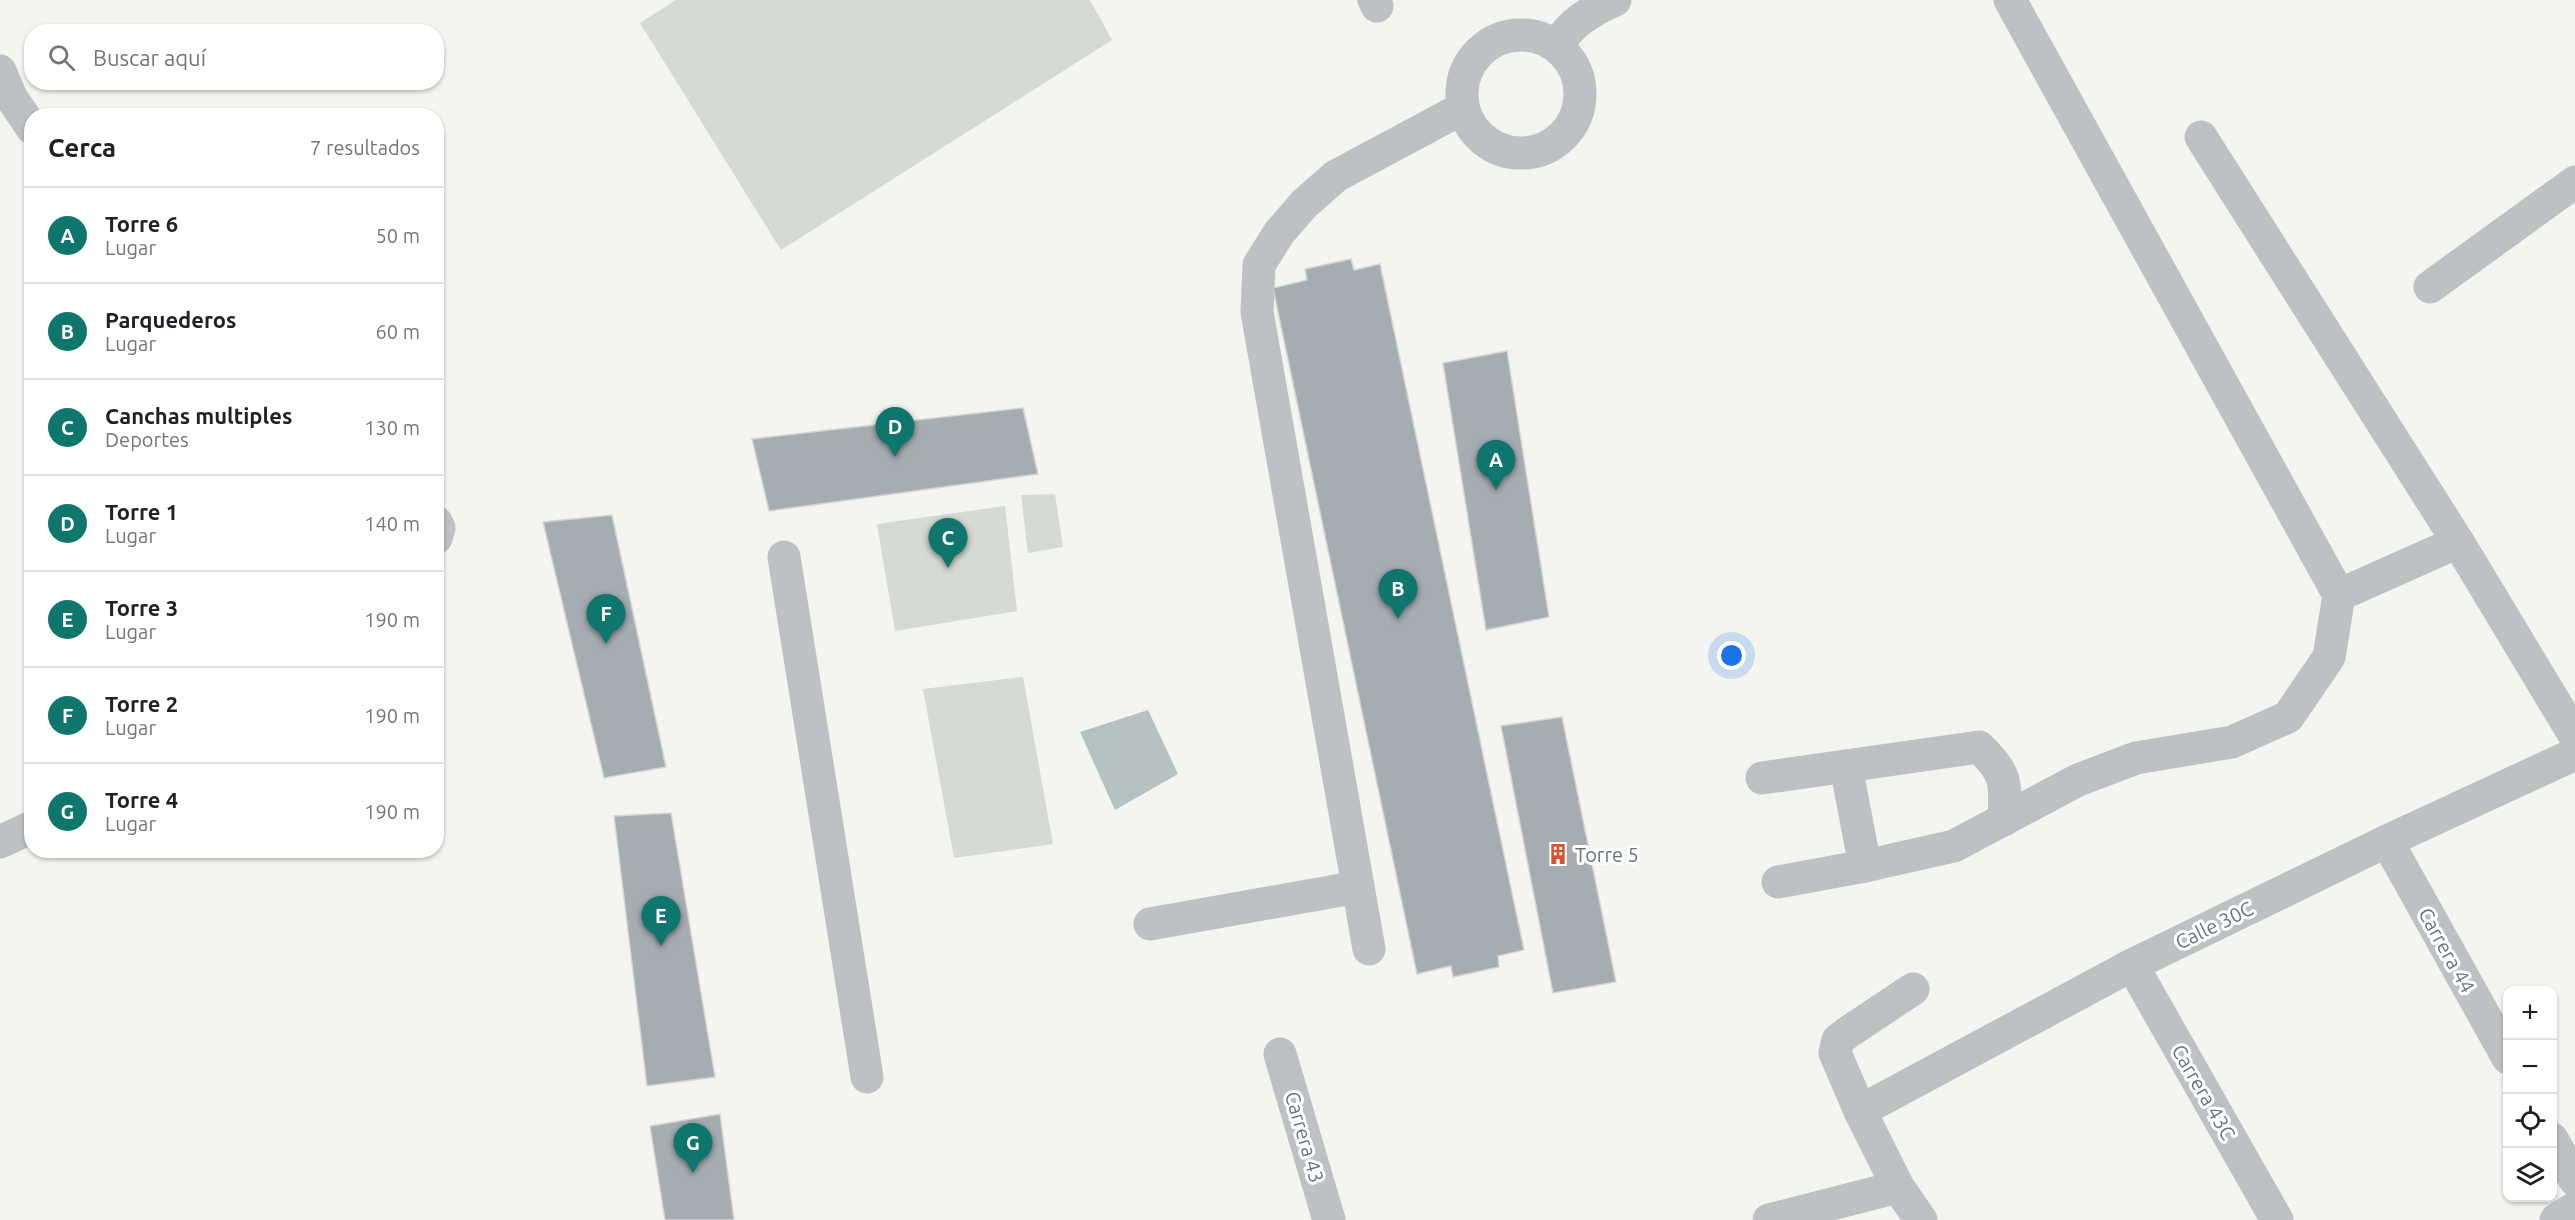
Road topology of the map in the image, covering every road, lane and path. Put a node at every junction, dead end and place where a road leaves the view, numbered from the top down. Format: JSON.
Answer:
{"nodes":[{"id":1,"x":1615,"y":0,"type":"edge"},
{"id":2,"x":2010,"y":0,"type":"edge"},
{"id":3,"x":1557,"y":46,"type":"junction"},
{"id":4,"x":0,"y":71,"type":"edge"},
{"id":5,"x":1463,"y":108,"type":"junction"},
{"id":6,"x":24,"y":116,"type":"edge"},
{"id":7,"x":2201,"y":137,"type":"dead end"},
{"id":8,"x":2575,"y":182,"type":"edge"},
{"id":9,"x":2430,"y":287,"type":"dead end"},
{"id":10,"x":2458,"y":542,"type":"junction"},
{"id":11,"x":784,"y":557,"type":"dead end"},
{"id":12,"x":2339,"y":595,"type":"junction"},
{"id":13,"x":2575,"y":736,"type":"edge"},
{"id":14,"x":2575,"y":754,"type":"edge"},
{"id":15,"x":1846,"y":766,"type":"junction"},
{"id":16,"x":1762,"y":778,"type":"dead end"},
{"id":17,"x":2004,"y":820,"type":"junction"},
{"id":18,"x":24,"y":831,"type":"edge"},
{"id":19,"x":2387,"y":841,"type":"junction"},
{"id":20,"x":0,"y":842,"type":"edge"},
{"id":21,"x":1865,"y":866,"type":"junction"},
{"id":22,"x":1778,"y":882,"type":"dead end"},
{"id":23,"x":1358,"y":887,"type":"junction"},
{"id":24,"x":1150,"y":924,"type":"dead end"},
{"id":25,"x":1369,"y":949,"type":"dead end"},
{"id":26,"x":2132,"y":965,"type":"junction"},
{"id":27,"x":1912,"y":990,"type":"dead end"},
{"id":28,"x":2503,"y":1049,"type":"edge"},
{"id":29,"x":1280,"y":1054,"type":"dead end"},
{"id":30,"x":867,"y":1077,"type":"dead end"},
{"id":31,"x":1860,"y":1111,"type":"junction"},
{"id":32,"x":2557,"y":1146,"type":"edge"},
{"id":33,"x":2575,"y":1180,"type":"edge"},
{"id":34,"x":1898,"y":1187,"type":"junction"},
{"id":35,"x":2575,"y":1208,"type":"edge"},
{"id":36,"x":1329,"y":1220,"type":"edge"},
{"id":37,"x":1770,"y":1220,"type":"edge"},
{"id":38,"x":1921,"y":1220,"type":"edge"},
{"id":39,"x":2277,"y":1220,"type":"edge"},
{"id":40,"x":2556,"y":1220,"type":"edge"}],
"edges":[{"from":1,"to":3,"type":"street"},
{"from":2,"to":12,"type":"street"},
{"from":3,"to":5,"type":"street"},
{"from":3,"to":5,"type":"street"},
{"from":4,"to":6,"type":"street"},
{"from":5,"to":23,"type":"street"},
{"from":7,"to":10,"type":"street"},
{"from":8,"to":9,"type":"street"},
{"from":10,"to":12,"type":"street"},
{"from":10,"to":13,"type":"street"},
{"from":11,"to":30,"type":"street"},
{"from":12,"to":17,"type":"street"},
{"from":14,"to":19,"type":"street","name":"Calle 30C"},
{"from":15,"to":16,"type":"street"},
{"from":15,"to":17,"type":"street"},
{"from":15,"to":21,"type":"street"},
{"from":17,"to":21,"type":"street"},
{"from":18,"to":20,"type":"street"},
{"from":19,"to":26,"type":"street","name":"Calle 30C"},
{"from":19,"to":28,"type":"street","name":"Carrera 44"},
{"from":21,"to":22,"type":"street"},
{"from":23,"to":24,"type":"street"},
{"from":23,"to":25,"type":"street"},
{"from":26,"to":31,"type":"street","name":"Calle 30C"},
{"from":26,"to":39,"type":"street","name":"Carrera 43C"},
{"from":27,"to":31,"type":"street"},
{"from":29,"to":36,"type":"street","name":"Carrera 43"},
{"from":31,"to":34,"type":"street"},
{"from":32,"to":33,"type":"street"},
{"from":34,"to":37,"type":"street"},
{"from":34,"to":38,"type":"street"},
{"from":35,"to":40,"type":"street"}]}
